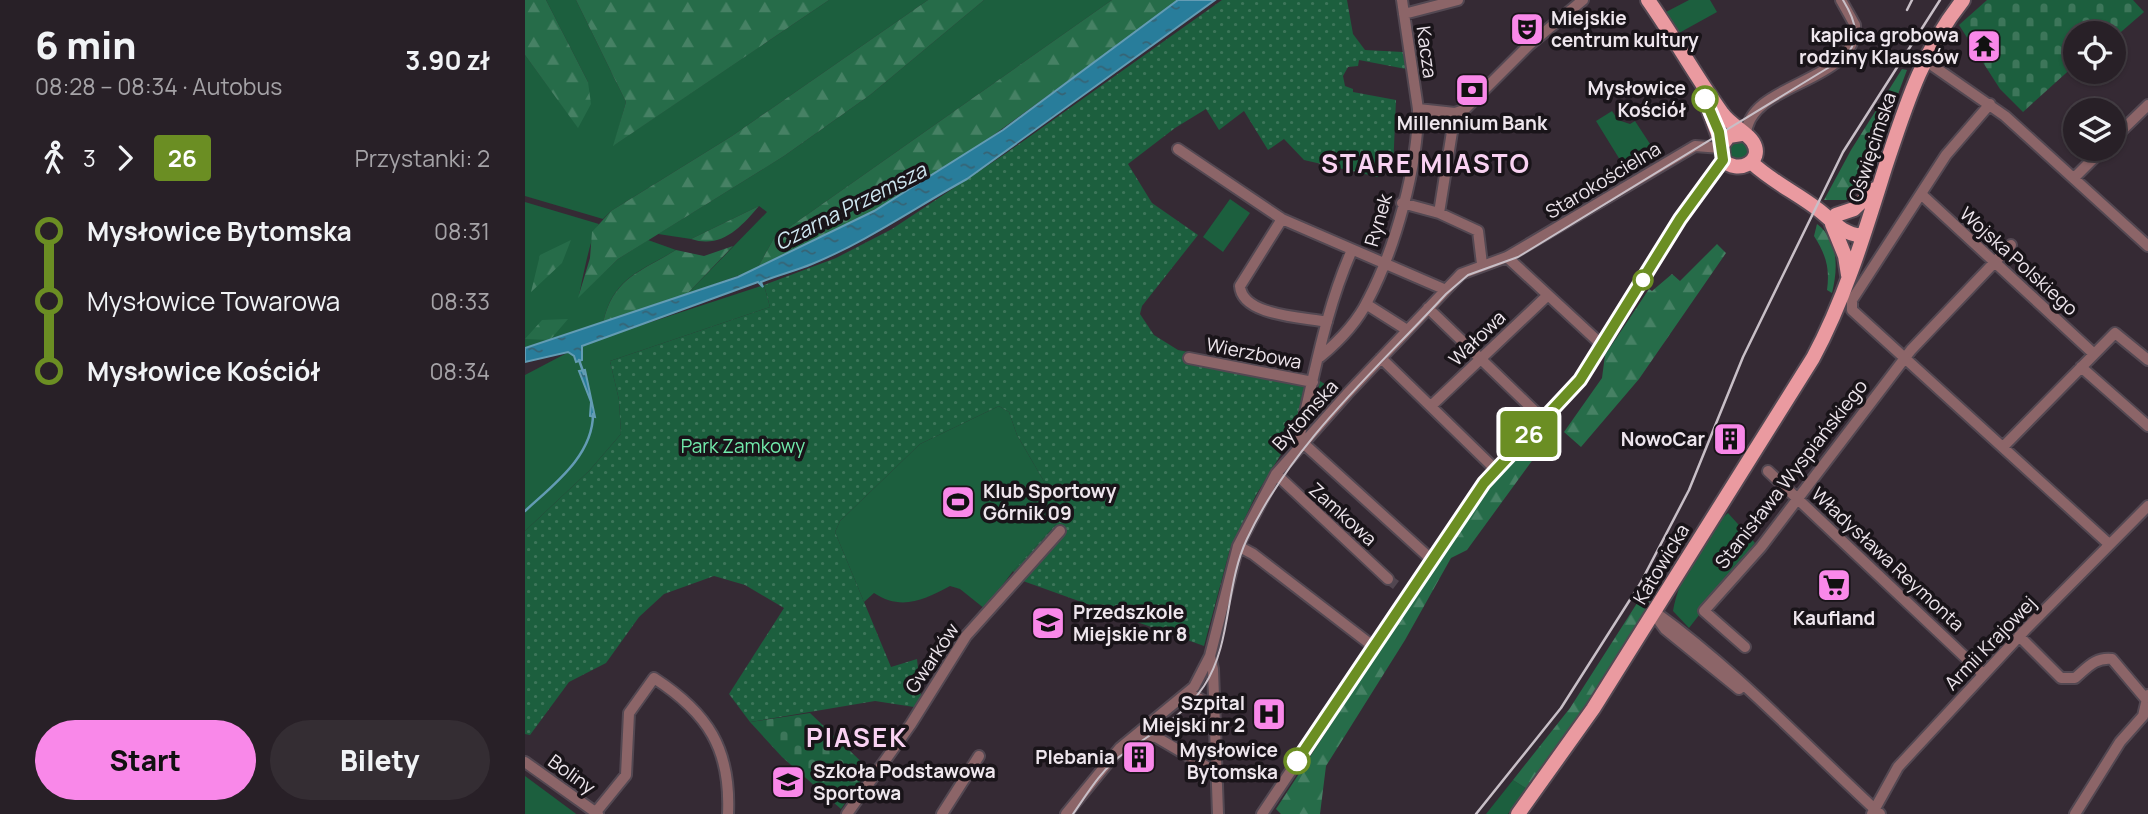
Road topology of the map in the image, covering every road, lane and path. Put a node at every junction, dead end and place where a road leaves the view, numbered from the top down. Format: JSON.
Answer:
{"nodes":[{"id":1,"x":1402,"y":0,"type":"edge"},
{"id":2,"x":1458,"y":0,"type":"edge"},
{"id":3,"x":1583,"y":0,"type":"edge"},
{"id":4,"x":1648,"y":0,"type":"edge"},
{"id":5,"x":1841,"y":0,"type":"edge"},
{"id":6,"x":1963,"y":0,"type":"edge"},
{"id":7,"x":1404,"y":13,"type":"junction"},
{"id":8,"x":1923,"y":60,"type":"junction"},
{"id":9,"x":1702,"y":88,"type":"junction"},
{"id":10,"x":1990,"y":104,"type":"junction"},
{"id":11,"x":2148,"y":105,"type":"edge"},
{"id":12,"x":1418,"y":109,"type":"junction"},
{"id":13,"x":1455,"y":113,"type":"junction"},
{"id":14,"x":2126,"y":126,"type":"edge"},
{"id":15,"x":1744,"y":134,"type":"junction"},
{"id":16,"x":1178,"y":149,"type":"dead end"},
{"id":17,"x":1722,"y":151,"type":"junction"},
{"id":18,"x":2091,"y":161,"type":"edge"},
{"id":19,"x":1751,"y":162,"type":"junction"},
{"id":20,"x":2074,"y":178,"type":"junction"},
{"id":21,"x":1881,"y":183,"type":"junction"},
{"id":22,"x":1920,"y":194,"type":"junction"},
{"id":23,"x":1402,"y":203,"type":"junction"},
{"id":24,"x":1439,"y":213,"type":"junction"},
{"id":25,"x":1282,"y":219,"type":"junction"},
{"id":26,"x":1834,"y":219,"type":"junction"},
{"id":27,"x":1862,"y":236,"type":"junction"},
{"id":28,"x":2011,"y":245,"type":"dead end"},
{"id":29,"x":2148,"y":246,"type":"edge"},
{"id":30,"x":1353,"y":250,"type":"junction"},
{"id":31,"x":1507,"y":257,"type":"junction"},
{"id":32,"x":1993,"y":261,"type":"junction"},
{"id":33,"x":1384,"y":262,"type":"junction"},
{"id":34,"x":1482,"y":264,"type":"junction"},
{"id":35,"x":1848,"y":276,"type":"junction"},
{"id":36,"x":1446,"y":290,"type":"junction"},
{"id":37,"x":1548,"y":295,"type":"junction"},
{"id":38,"x":1366,"y":304,"type":"junction"},
{"id":39,"x":1428,"y":308,"type":"junction"},
{"id":40,"x":1852,"y":310,"type":"junction"},
{"id":41,"x":1327,"y":322,"type":"junction"},
{"id":42,"x":1829,"y":328,"type":"junction"},
{"id":43,"x":1407,"y":330,"type":"junction"},
{"id":44,"x":1602,"y":345,"type":"junction"},
{"id":45,"x":2094,"y":354,"type":"junction"},
{"id":46,"x":1189,"y":358,"type":"dead end"},
{"id":47,"x":1320,"y":358,"type":"junction"},
{"id":48,"x":1381,"y":358,"type":"junction"},
{"id":49,"x":1905,"y":358,"type":"junction"},
{"id":50,"x":1482,"y":359,"type":"junction"},
{"id":51,"x":2148,"y":360,"type":"edge"},
{"id":52,"x":2081,"y":367,"type":"junction"},
{"id":53,"x":1313,"y":382,"type":"junction"},
{"id":54,"x":1431,"y":406,"type":"junction"},
{"id":55,"x":1544,"y":420,"type":"junction"},
{"id":56,"x":2148,"y":426,"type":"edge"},
{"id":57,"x":1302,"y":442,"type":"junction"},
{"id":58,"x":2003,"y":447,"type":"junction"},
{"id":59,"x":1495,"y":469,"type":"junction"},
{"id":60,"x":1767,"y":471,"type":"dead end"},
{"id":61,"x":1276,"y":474,"type":"junction"},
{"id":62,"x":1797,"y":497,"type":"junction"},
{"id":63,"x":2148,"y":506,"type":"edge"},
{"id":64,"x":1060,"y":531,"type":"dead end"},
{"id":65,"x":2109,"y":544,"type":"junction"},
{"id":66,"x":1238,"y":546,"type":"junction"},
{"id":67,"x":1432,"y":560,"type":"junction"},
{"id":68,"x":1388,"y":579,"type":"tunnel mouth"},
{"id":69,"x":1668,"y":591,"type":"junction"},
{"id":70,"x":1654,"y":613,"type":"junction"},
{"id":71,"x":1669,"y":626,"type":"junction"},
{"id":72,"x":2019,"y":636,"type":"junction"},
{"id":73,"x":1639,"y":639,"type":"junction"},
{"id":74,"x":1374,"y":647,"type":"junction"},
{"id":75,"x":1745,"y":647,"type":"dead end"},
{"id":76,"x":1210,"y":656,"type":"junction"},
{"id":77,"x":1706,"y":664,"type":"junction"},
{"id":78,"x":1724,"y":668,"type":"junction"},
{"id":79,"x":1983,"y":674,"type":"junction"},
{"id":80,"x":1731,"y":684,"type":"junction"},
{"id":81,"x":1186,"y":696,"type":"junction"},
{"id":82,"x":2147,"y":697,"type":"edge"},
{"id":83,"x":1766,"y":705,"type":"junction"},
{"id":84,"x":1213,"y":706,"type":"junction"},
{"id":85,"x":1154,"y":719,"type":"junction"},
{"id":86,"x":1136,"y":735,"type":"junction"},
{"id":87,"x":1156,"y":737,"type":"junction"},
{"id":88,"x":979,"y":756,"type":"dead end"},
{"id":89,"x":525,"y":762,"type":"edge"},
{"id":90,"x":1214,"y":771,"type":"junction"},
{"id":91,"x":1875,"y":812,"type":"edge"},
{"id":92,"x":597,"y":813,"type":"edge"},
{"id":93,"x":728,"y":814,"type":"edge"},
{"id":94,"x":847,"y":814,"type":"edge"},
{"id":95,"x":941,"y":814,"type":"edge"},
{"id":96,"x":1066,"y":814,"type":"edge"},
{"id":97,"x":1218,"y":814,"type":"edge"},
{"id":98,"x":1262,"y":814,"type":"edge"},
{"id":99,"x":1518,"y":814,"type":"edge"},
{"id":100,"x":2075,"y":814,"type":"edge"}],
"edges":[{"from":1,"to":7,"type":"street","name":"Kacza"},
{"from":2,"to":7,"type":"street"},
{"from":3,"to":13,"type":"street"},
{"from":4,"to":9,"type":"main road"},
{"from":5,"to":15,"type":"street"},
{"from":6,"to":8,"type":"main road","name":"Oświęcimska"},
{"from":7,"to":12,"type":"street","name":"Kacza"},
{"from":8,"to":10,"type":"street"},
{"from":8,"to":21,"type":"main road","name":"Oświęcimska"},
{"from":9,"to":15,"type":"main road"},
{"from":9,"to":17,"type":"main road"},
{"from":10,"to":20,"type":"street"},
{"from":10,"to":22,"type":"street","name":"Katowicka"},
{"from":11,"to":14,"type":"street"},
{"from":12,"to":13,"type":"street"},
{"from":12,"to":23,"type":"street","name":"Rynek"},
{"from":13,"to":24,"type":"street"},
{"from":15,"to":17,"type":"main road"},
{"from":15,"to":19,"type":"main road"},
{"from":16,"to":25,"type":"street"},
{"from":17,"to":19,"type":"main road"},
{"from":17,"to":31,"type":"street","name":"Starokościelna"},
{"from":17,"to":44,"type":"street"},
{"from":18,"to":20,"type":"street"},
{"from":19,"to":26,"type":"main road"},
{"from":20,"to":29,"type":"street"},
{"from":21,"to":26,"type":"main road"},
{"from":21,"to":27,"type":"main road","name":"Oświęcimska"},
{"from":22,"to":32,"type":"street","name":"Wojska Polskiego"},
{"from":22,"to":40,"type":"street","name":"Katowicka"},
{"from":23,"to":24,"type":"street"},
{"from":23,"to":33,"type":"street","name":"Rynek"},
{"from":24,"to":34,"type":"street"},
{"from":25,"to":30,"type":"street"},
{"from":25,"to":41,"type":"street"},
{"from":26,"to":27,"type":"main road"},
{"from":26,"to":35,"type":"main road"},
{"from":27,"to":35,"type":"main road","name":"Katowicka"},
{"from":28,"to":32,"type":"street","name":"Stanisława Wyspiańskiego"},
{"from":30,"to":33,"type":"street"},
{"from":30,"to":41,"type":"street"},
{"from":31,"to":34,"type":"street","name":"Bytomska"},
{"from":31,"to":37,"type":"street"},
{"from":32,"to":45,"type":"street","name":"Wojska Polskiego"},
{"from":32,"to":49,"type":"street","name":"Stanisława Wyspiańskiego"},
{"from":33,"to":36,"type":"street"},
{"from":33,"to":38,"type":"street","name":"Rynek"},
{"from":34,"to":36,"type":"street","name":"Bytomska"},
{"from":35,"to":42,"type":"main road","name":"Katowicka"},
{"from":36,"to":39,"type":"street","name":"Bytomska"},
{"from":37,"to":44,"type":"street"},
{"from":37,"to":50,"type":"street","name":"Wałowa"},
{"from":38,"to":43,"type":"street"},
{"from":38,"to":47,"type":"street","name":"Rynek"},
{"from":39,"to":43,"type":"street","name":"Bytomska"},
{"from":39,"to":50,"type":"street"},
{"from":40,"to":42,"type":"street","name":"Katowicka"},
{"from":40,"to":49,"type":"street"},
{"from":41,"to":47,"type":"street"},
{"from":42,"to":69,"type":"main road","name":"Katowicka"},
{"from":43,"to":48,"type":"street","name":"Bytomska"},
{"from":44,"to":55,"type":"street"},
{"from":45,"to":51,"type":"street"},
{"from":45,"to":52,"type":"street"},
{"from":46,"to":53,"type":"street","name":"Wierzbowa"},
{"from":47,"to":53,"type":"street"},
{"from":48,"to":54,"type":"street"},
{"from":48,"to":57,"type":"street","name":"Bytomska"},
{"from":49,"to":58,"type":"street"},
{"from":49,"to":62,"type":"street","name":"Stanisława Wyspiańskiego"},
{"from":50,"to":54,"type":"street","name":"Wałowa"},
{"from":50,"to":55,"type":"street"},
{"from":52,"to":56,"type":"street"},
{"from":52,"to":58,"type":"street"},
{"from":53,"to":57,"type":"street"},
{"from":54,"to":59,"type":"street"},
{"from":55,"to":59,"type":"street"},
{"from":57,"to":61,"type":"street","name":"Bytomska"},
{"from":57,"to":67,"type":"street"},
{"from":58,"to":65,"type":"street"},
{"from":59,"to":67,"type":"street"},
{"from":60,"to":62,"type":"street","name":"Władysława Reymonta"},
{"from":61,"to":66,"type":"street","name":"Bytomska"},
{"from":61,"to":68,"type":"street","name":"Zamkowa"},
{"from":62,"to":75,"type":"street","name":"Stanisława Wyspiańskiego"},
{"from":62,"to":79,"type":"street","name":"Władysława Reymonta"},
{"from":63,"to":65,"type":"street","name":"Armii Krajowej"},
{"from":64,"to":94,"type":"street","name":"Gwarków"},
{"from":65,"to":72,"type":"street","name":"Armii Krajowej"},
{"from":66,"to":74,"type":"street"},
{"from":66,"to":76,"type":"street","name":"Bytomska"},
{"from":67,"to":74,"type":"street"},
{"from":69,"to":70,"type":"main road","name":"Katowicka"},
{"from":69,"to":71,"type":"street"},
{"from":70,"to":71,"type":"street"},
{"from":70,"to":73,"type":"main road","name":"Katowicka"},
{"from":71,"to":73,"type":"street"},
{"from":71,"to":77,"type":"street"},
{"from":71,"to":78,"type":"street"},
{"from":72,"to":79,"type":"street","name":"Armii Krajowej"},
{"from":72,"to":82,"type":"street"},
{"from":73,"to":99,"type":"main road","name":"Katowicka"},
{"from":74,"to":98,"type":"street"},
{"from":76,"to":81,"type":"street","name":"Bytomska"},
{"from":76,"to":84,"type":"street","name":"Bytomska"},
{"from":77,"to":78,"type":"street"},
{"from":77,"to":80,"type":"street"},
{"from":78,"to":80,"type":"street"},
{"from":78,"to":83,"type":"street"},
{"from":79,"to":91,"type":"street","name":"Armii Krajowej"},
{"from":80,"to":83,"type":"street"},
{"from":81,"to":84,"type":"street"},
{"from":81,"to":85,"type":"street"},
{"from":82,"to":100,"type":"street"},
{"from":83,"to":91,"type":"street"},
{"from":84,"to":90,"type":"street","name":"Bytomska"},
{"from":85,"to":86,"type":"street"},
{"from":85,"to":87,"type":"street"},
{"from":86,"to":87,"type":"street"},
{"from":86,"to":96,"type":"street"},
{"from":87,"to":90,"type":"street"},
{"from":88,"to":95,"type":"street"},
{"from":89,"to":92,"type":"street","name":"Boliny"},
{"from":90,"to":97,"type":"street","name":"Bytomska"},
{"from":92,"to":93,"type":"street"}]}
